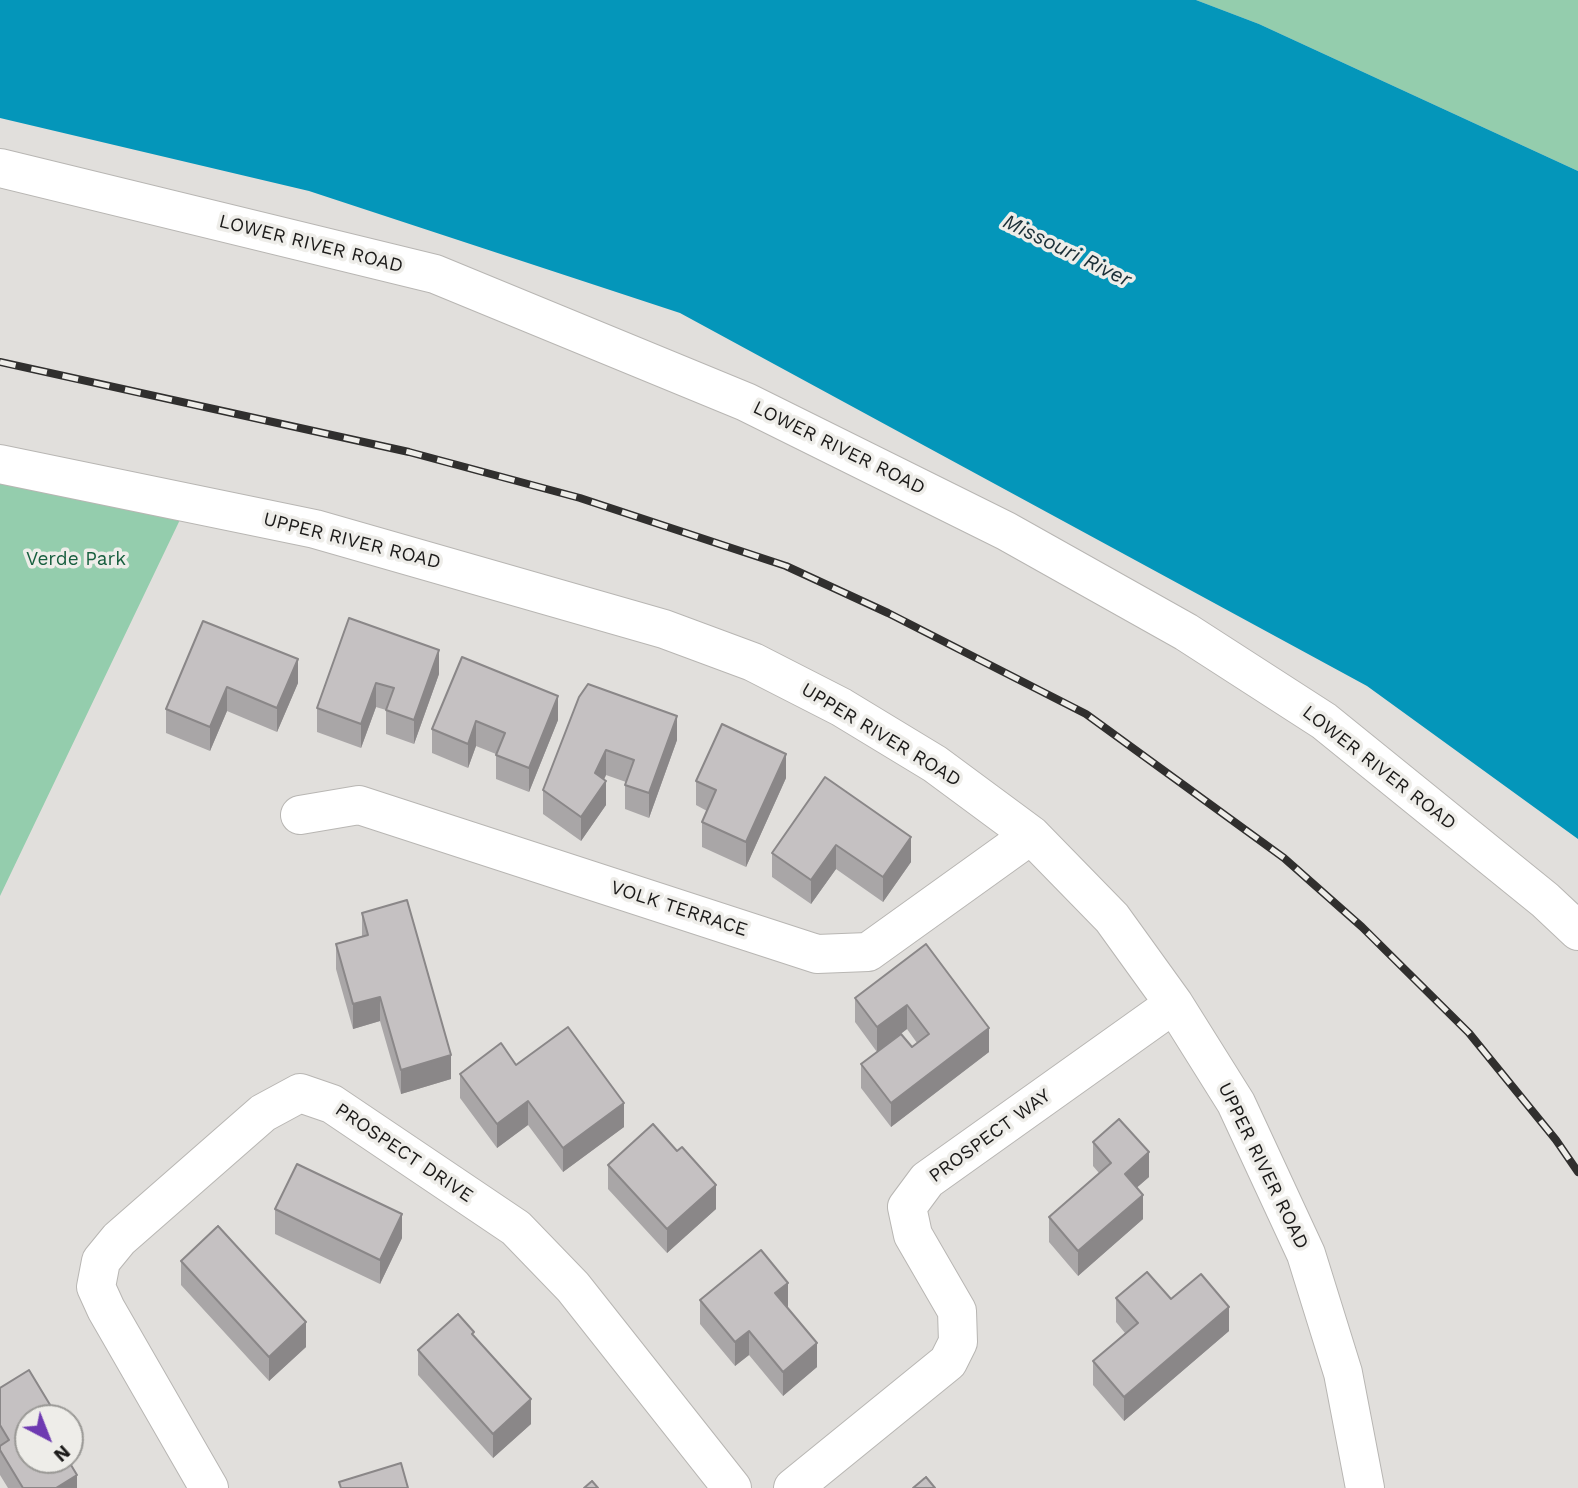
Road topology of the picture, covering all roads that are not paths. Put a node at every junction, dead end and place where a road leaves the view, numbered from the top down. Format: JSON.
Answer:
{"nodes":[{"id":1,"x":0,"y":168,"type":"edge"},
{"id":2,"x":0,"y":464,"type":"edge"},
{"id":3,"x":300,"y":815,"type":"dead end"},
{"id":4,"x":1031,"y":835,"type":"junction"},
{"id":5,"x":1578,"y":931,"type":"edge"},
{"id":6,"x":1174,"y":1003,"type":"junction"},
{"id":7,"x":209,"y":1488,"type":"edge"},
{"id":8,"x":732,"y":1488,"type":"edge"},
{"id":9,"x":793,"y":1488,"type":"edge"},
{"id":10,"x":1365,"y":1488,"type":"edge"}],
"edges":[{"from":1,"to":5,"type":"street","name":"LOWER RIVER ROAD"},
{"from":2,"to":4,"type":"street","name":"UPPER RIVER ROAD"},
{"from":3,"to":4,"type":"street","name":"VOLK TERRACE"},
{"from":4,"to":6,"type":"street","name":"UPPER RIVER ROAD"},
{"from":6,"to":9,"type":"street","name":"PROSPECT WAY"},
{"from":6,"to":10,"type":"street","name":"UPPER RIVER ROAD"},
{"from":7,"to":8,"type":"street","name":"PROSPECT DRIVE"}]}
